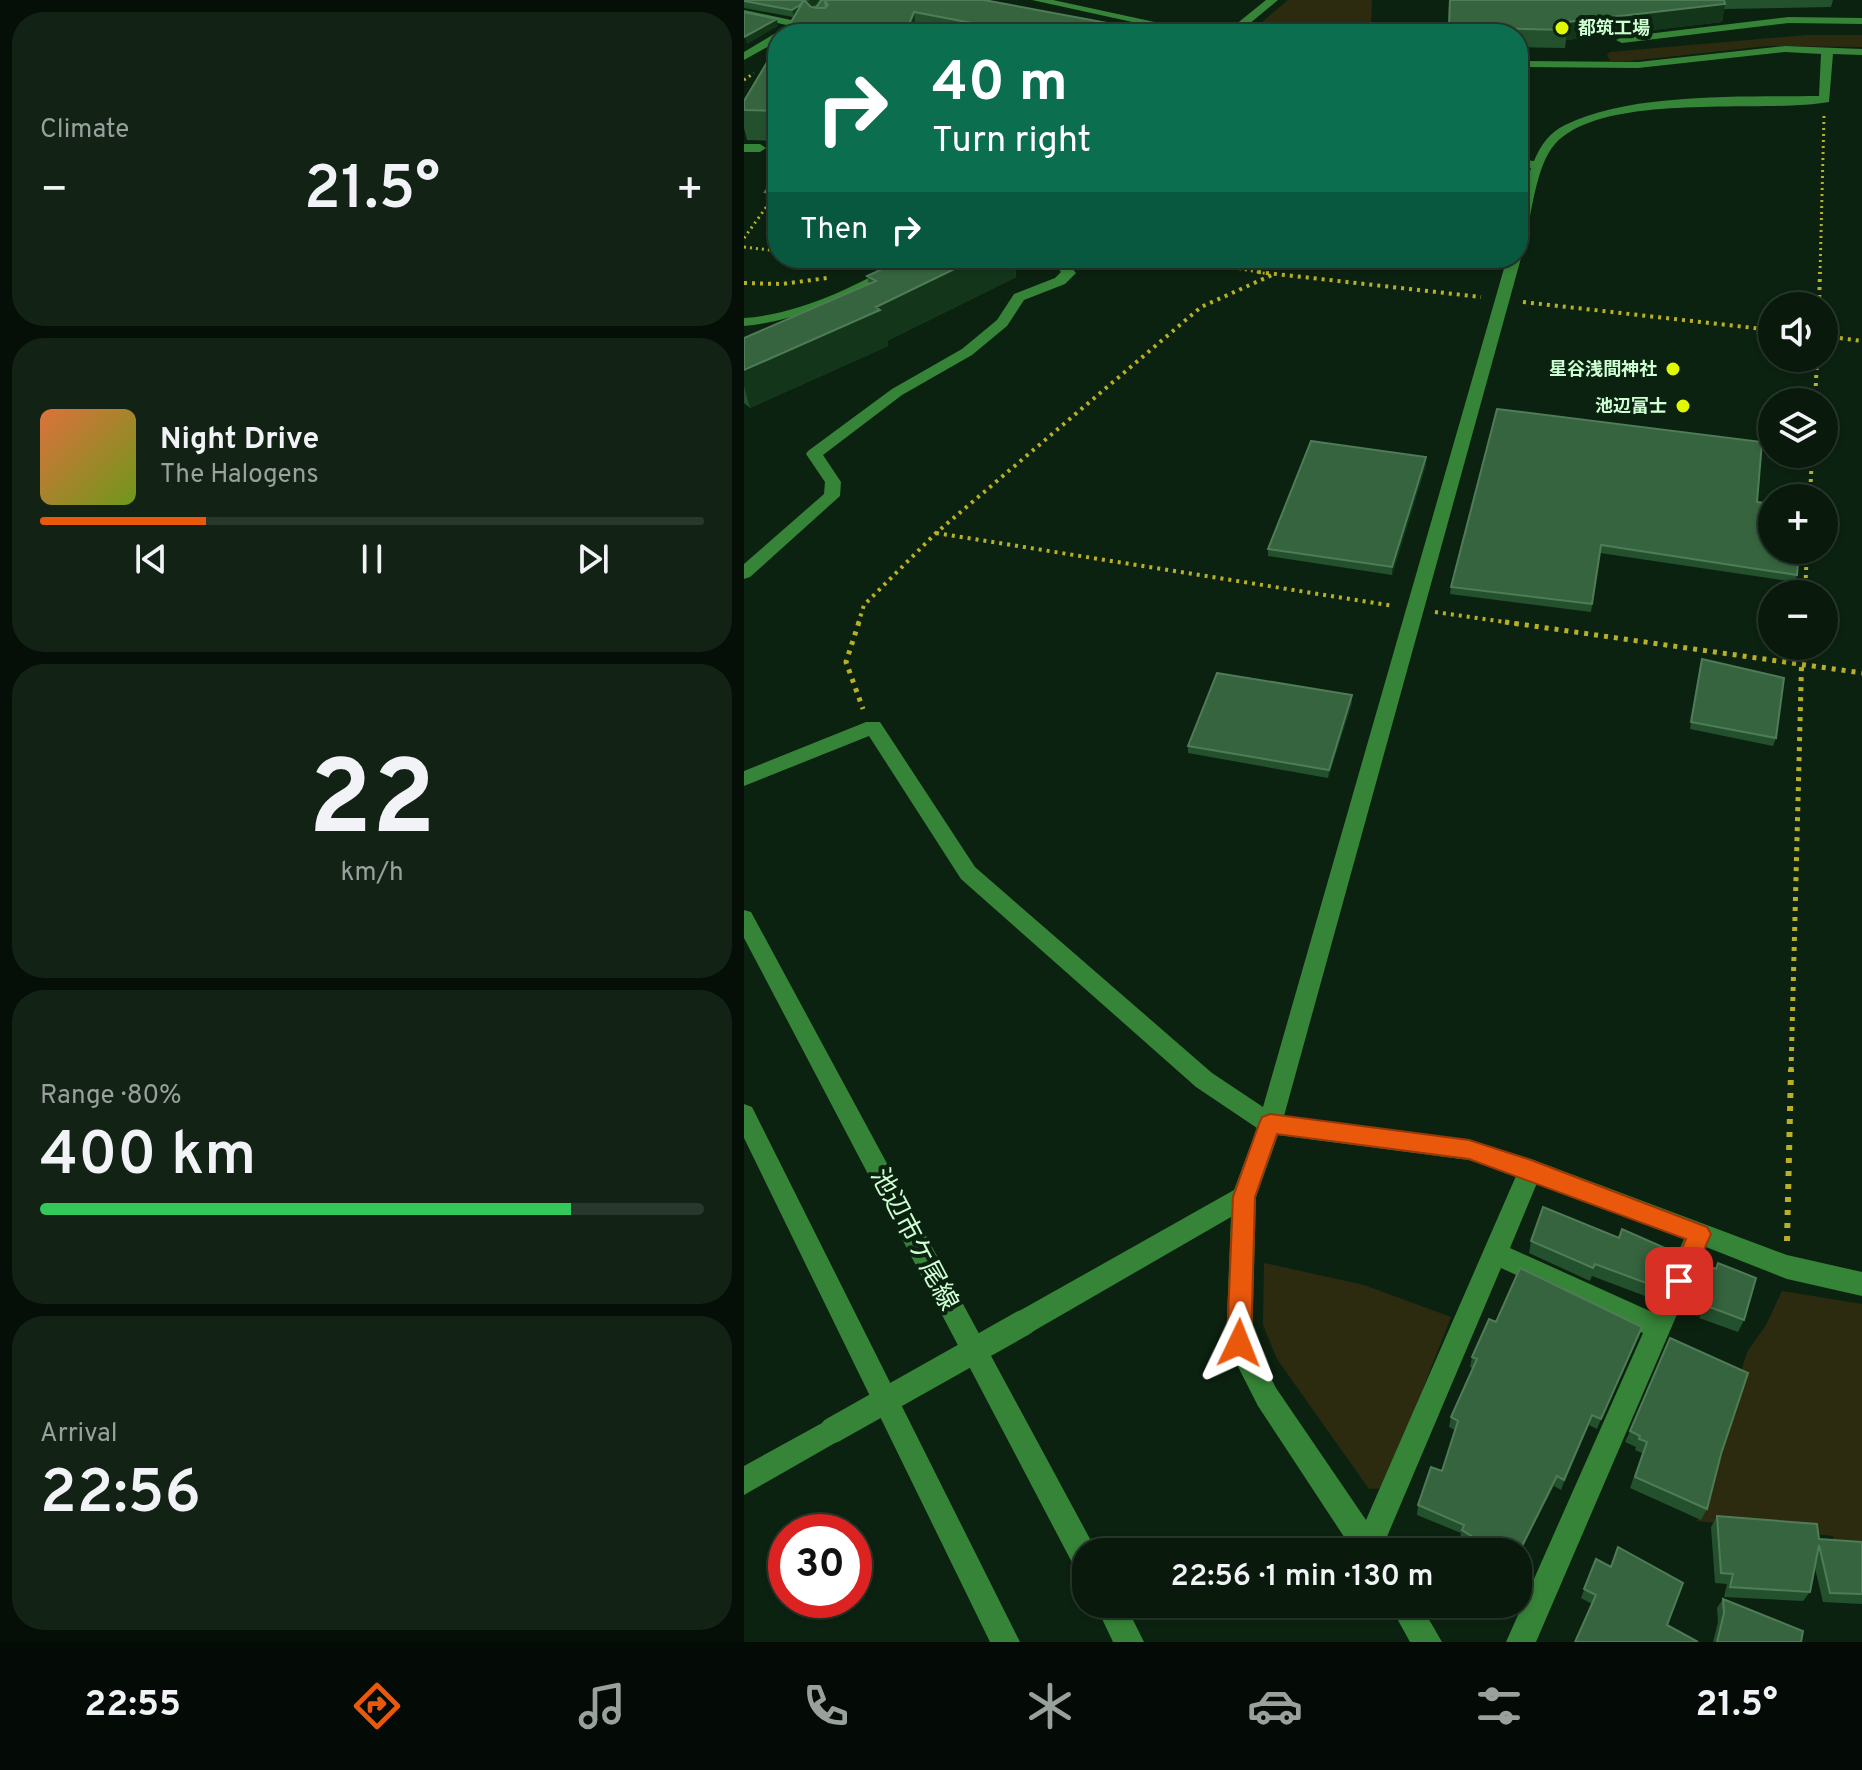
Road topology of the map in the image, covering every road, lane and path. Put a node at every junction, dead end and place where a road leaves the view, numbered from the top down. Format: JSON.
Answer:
{"nodes":[{"id":1,"x":1037,"y":0,"type":"edge"},
{"id":2,"x":1273,"y":0,"type":"edge"},
{"id":3,"x":744,"y":13,"type":"edge"},
{"id":4,"x":1862,"y":21,"type":"edge"},
{"id":5,"x":796,"y":24,"type":"edge"},
{"id":6,"x":1140,"y":24,"type":"edge"},
{"id":7,"x":1243,"y":24,"type":"edge"},
{"id":8,"x":1622,"y":40,"type":"edge"},
{"id":9,"x":768,"y":42,"type":"edge"},
{"id":10,"x":1827,"y":50,"type":"junction"},
{"id":11,"x":1862,"y":52,"type":"edge"},
{"id":12,"x":744,"y":57,"type":"edge"},
{"id":13,"x":1528,"y":64,"type":"edge"},
{"id":14,"x":1825,"y":99,"type":"junction"},
{"id":15,"x":744,"y":148,"type":"edge"},
{"id":16,"x":760,"y":148,"type":"dead end"},
{"id":17,"x":1528,"y":164,"type":"edge"},
{"id":18,"x":1538,"y":165,"type":"junction"},
{"id":19,"x":1528,"y":204,"type":"edge"},
{"id":20,"x":768,"y":205,"type":"edge"},
{"id":21,"x":744,"y":238,"type":"edge"},
{"id":22,"x":744,"y":247,"type":"edge"},
{"id":23,"x":768,"y":250,"type":"edge"},
{"id":24,"x":894,"y":268,"type":"edge"},
{"id":25,"x":1065,"y":268,"type":"edge"},
{"id":26,"x":1234,"y":268,"type":"edge"},
{"id":27,"x":1511,"y":268,"type":"edge"},
{"id":28,"x":1272,"y":275,"type":"junction"},
{"id":29,"x":827,"y":278,"type":"dead end"},
{"id":30,"x":744,"y":283,"type":"edge"},
{"id":31,"x":1819,"y":292,"type":"edge"},
{"id":32,"x":1503,"y":299,"type":"junction"},
{"id":33,"x":744,"y":322,"type":"edge"},
{"id":34,"x":1758,"y":328,"type":"edge"},
{"id":35,"x":1838,"y":338,"type":"edge"},
{"id":36,"x":1862,"y":341,"type":"edge"},
{"id":37,"x":936,"y":533,"type":"junction"},
{"id":38,"x":744,"y":573,"type":"edge"},
{"id":39,"x":1414,"y":609,"type":"junction"},
{"id":40,"x":1801,"y":660,"type":"edge"},
{"id":41,"x":1801,"y":664,"type":"junction"},
{"id":42,"x":1862,"y":673,"type":"edge"},
{"id":43,"x":873,"y":727,"type":"junction"},
{"id":44,"x":744,"y":779,"type":"edge"},
{"id":45,"x":744,"y":918,"type":"edge"},
{"id":46,"x":744,"y":1114,"type":"edge"},
{"id":47,"x":1270,"y":1124,"type":"junction"},
{"id":48,"x":1531,"y":1170,"type":"junction"},
{"id":49,"x":1244,"y":1197,"type":"junction"},
{"id":50,"x":1699,"y":1234,"type":"junction"},
{"id":51,"x":1495,"y":1253,"type":"junction"},
{"id":52,"x":1787,"y":1267,"type":"junction"},
{"id":53,"x":1862,"y":1284,"type":"edge"},
{"id":54,"x":1658,"y":1327,"type":"junction"},
{"id":55,"x":744,"y":1481,"type":"edge"},
{"id":56,"x":1074,"y":1538,"type":"edge"},
{"id":57,"x":1361,"y":1538,"type":"edge"},
{"id":58,"x":1374,"y":1538,"type":"edge"},
{"id":59,"x":1116,"y":1618,"type":"edge"},
{"id":60,"x":1412,"y":1618,"type":"edge"},
{"id":61,"x":1005,"y":1642,"type":"edge"},
{"id":62,"x":1129,"y":1642,"type":"edge"},
{"id":63,"x":1427,"y":1642,"type":"edge"},
{"id":64,"x":1521,"y":1642,"type":"edge"}],
"edges":[{"from":1,"to":6,"type":"street"},
{"from":2,"to":7,"type":"street"},
{"from":3,"to":5,"type":"street"},
{"from":4,"to":8,"type":"street"},
{"from":9,"to":12,"type":"street"},
{"from":10,"to":11,"type":"street"},
{"from":10,"to":13,"type":"street"},
{"from":10,"to":14,"type":"street"},
{"from":14,"to":18,"type":"street"},
{"from":14,"to":31,"type":"path"},
{"from":15,"to":16,"type":"street"},
{"from":17,"to":18,"type":"street"},
{"from":18,"to":19,"type":"street"},
{"from":20,"to":21,"type":"path"},
{"from":22,"to":23,"type":"path"},
{"from":24,"to":33,"type":"street"},
{"from":25,"to":38,"type":"street"},
{"from":26,"to":28,"type":"path"},
{"from":27,"to":32,"type":"street"},
{"from":28,"to":32,"type":"path"},
{"from":28,"to":37,"type":"path"},
{"from":29,"to":30,"type":"path"},
{"from":32,"to":34,"type":"path"},
{"from":32,"to":39,"type":"street"},
{"from":35,"to":36,"type":"path"},
{"from":37,"to":39,"type":"path"},
{"from":37,"to":43,"type":"path"},
{"from":39,"to":41,"type":"path"},
{"from":39,"to":47,"type":"street"},
{"from":40,"to":41,"type":"path"},
{"from":41,"to":42,"type":"path"},
{"from":41,"to":52,"type":"path"},
{"from":43,"to":44,"type":"street"},
{"from":43,"to":47,"type":"street"},
{"from":45,"to":56,"type":"street","name":"池辺市ケ尾線"},
{"from":46,"to":61,"type":"street"},
{"from":47,"to":48,"type":"street"},
{"from":47,"to":49,"type":"street"},
{"from":48,"to":50,"type":"street"},
{"from":48,"to":51,"type":"street"},
{"from":49,"to":55,"type":"street","bridge":true},
{"from":49,"to":57,"type":"street"},
{"from":50,"to":52,"type":"street"},
{"from":50,"to":54,"type":"street"},
{"from":51,"to":54,"type":"street"},
{"from":51,"to":58,"type":"street"},
{"from":52,"to":53,"type":"street"},
{"from":54,"to":64,"type":"street"},
{"from":59,"to":62,"type":"street"},
{"from":60,"to":63,"type":"street"}]}
